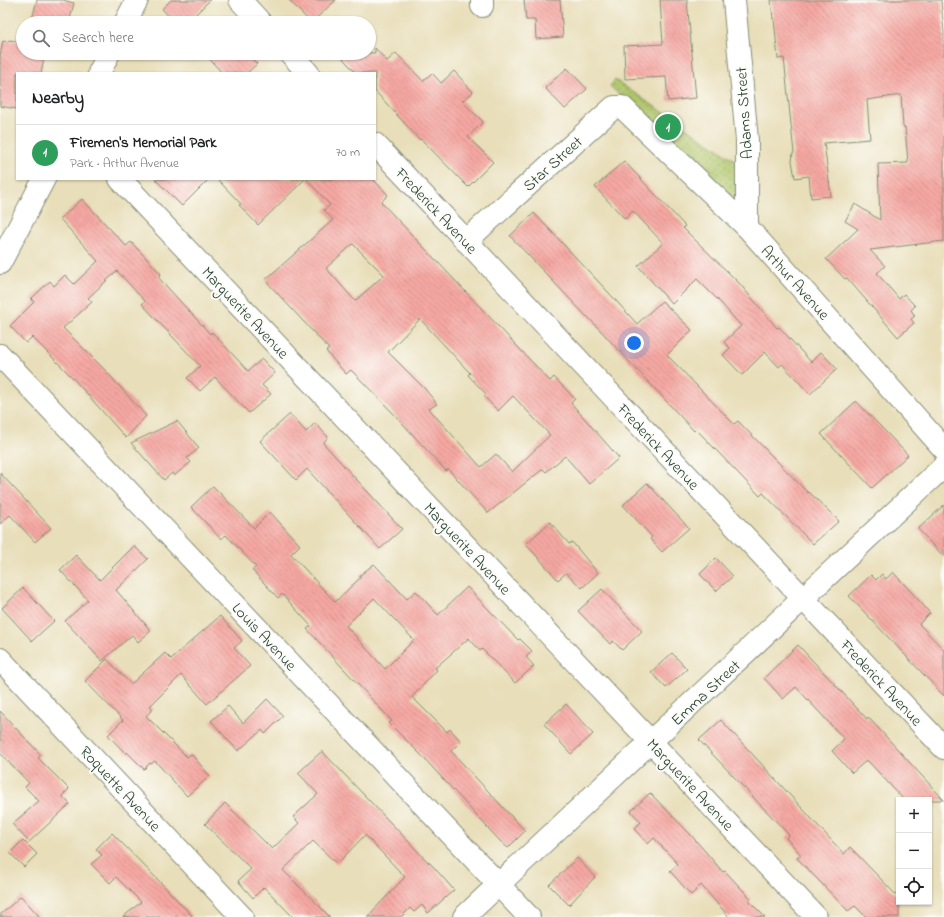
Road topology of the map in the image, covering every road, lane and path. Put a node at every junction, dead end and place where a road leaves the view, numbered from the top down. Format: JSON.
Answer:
{"nodes":[{"id":1,"x":137,"y":0,"type":"edge"},
{"id":2,"x":240,"y":0,"type":"edge"},
{"id":3,"x":734,"y":0,"type":"edge"},
{"id":4,"x":129,"y":16,"type":"edge"},
{"id":5,"x":255,"y":16,"type":"edge"},
{"id":6,"x":106,"y":60,"type":"edge"},
{"id":7,"x":296,"y":60,"type":"edge"},
{"id":8,"x":100,"y":72,"type":"edge"},
{"id":9,"x":307,"y":72,"type":"edge"},
{"id":10,"x":639,"y":124,"type":"joint"},
{"id":11,"x":376,"y":145,"type":"edge"},
{"id":12,"x":43,"y":180,"type":"edge"},
{"id":13,"x":121,"y":180,"type":"edge"},
{"id":14,"x":747,"y":227,"type":"junction"},
{"id":15,"x":466,"y":241,"type":"junction"},
{"id":16,"x":0,"y":263,"type":"edge"},
{"id":17,"x":0,"y":355,"type":"edge"},
{"id":18,"x":944,"y":449,"type":"edge"},
{"id":19,"x":944,"y":466,"type":"edge"},
{"id":20,"x":804,"y":599,"type":"junction"},
{"id":21,"x":0,"y":659,"type":"edge"},
{"id":22,"x":652,"y":742,"type":"junction"},
{"id":23,"x":944,"y":748,"type":"edge"},
{"id":24,"x":498,"y":885,"type":"junction"},
{"id":25,"x":242,"y":917,"type":"edge"},
{"id":26,"x":464,"y":917,"type":"edge"},
{"id":27,"x":529,"y":917,"type":"edge"},
{"id":28,"x":816,"y":917,"type":"edge"}],
"edges":[{"from":1,"to":4,"type":"street"},
{"from":2,"to":5,"type":"street"},
{"from":3,"to":14,"type":"street","name":"Adams Street"},
{"from":6,"to":8,"type":"street"},
{"from":7,"to":9,"type":"street"},
{"from":10,"to":14,"type":"street","name":"Arthur Avenue"},
{"from":10,"to":15,"type":"street","name":"Star Street"},
{"from":11,"to":15,"type":"street","name":"Frederick Avenue"},
{"from":12,"to":16,"type":"street"},
{"from":13,"to":22,"type":"street","name":"Marguerite Avenue"},
{"from":14,"to":18,"type":"street","name":"Arthur Avenue"},
{"from":15,"to":20,"type":"street","name":"Frederick Avenue"},
{"from":17,"to":24,"type":"street","name":"Louis Avenue"},
{"from":19,"to":20,"type":"street","name":"Emma Street"},
{"from":20,"to":22,"type":"street","name":"Emma Street"},
{"from":20,"to":23,"type":"street","name":"Frederick Avenue"},
{"from":21,"to":25,"type":"street","name":"Roquette Avenue"},
{"from":22,"to":24,"type":"street","name":"Emma Street"},
{"from":22,"to":28,"type":"street","name":"Marguerite Avenue"},
{"from":24,"to":26,"type":"street","name":"Emma Street"},
{"from":24,"to":27,"type":"street","name":"Louis Avenue"}]}
